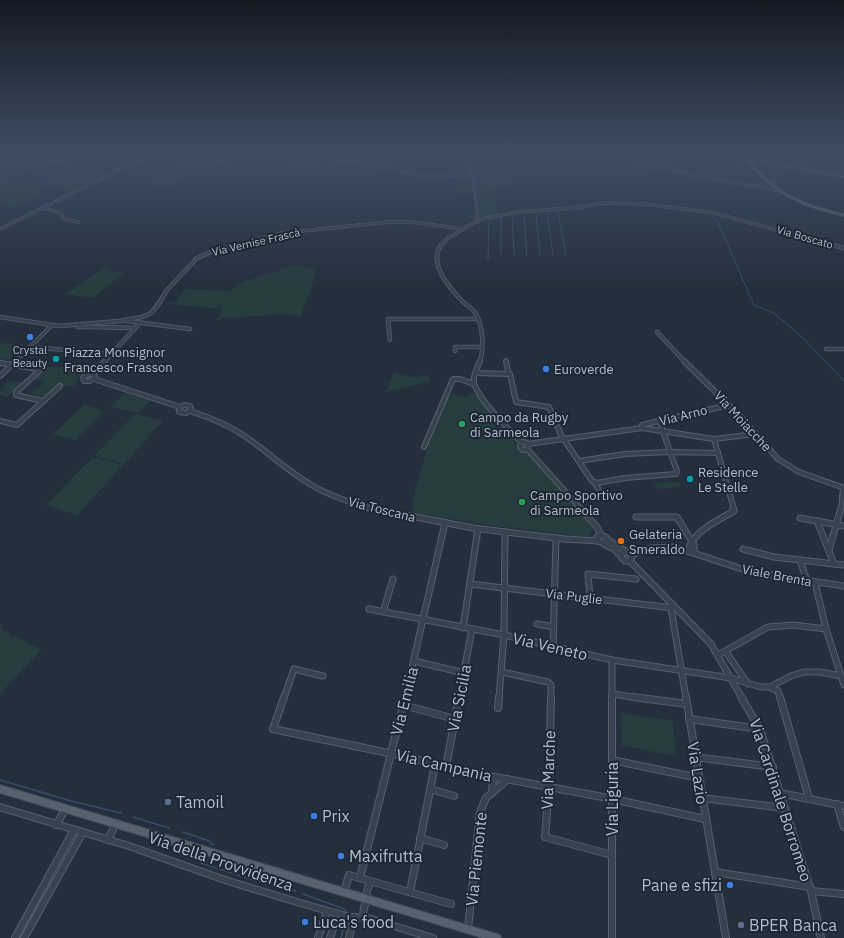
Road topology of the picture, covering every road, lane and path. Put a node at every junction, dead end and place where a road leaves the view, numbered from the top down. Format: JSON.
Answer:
{"nodes":[{"id":1,"x":61,"y":199,"type":"edge"},
{"id":2,"x":475,"y":199,"type":"edge"},
{"id":3,"x":794,"y":199,"type":"edge"},
{"id":4,"x":43,"y":208,"type":"junction"},
{"id":5,"x":844,"y":215,"type":"edge"},
{"id":6,"x":478,"y":219,"type":"junction"},
{"id":7,"x":79,"y":222,"type":"dead end"},
{"id":8,"x":0,"y":229,"type":"edge"},
{"id":9,"x":463,"y":229,"type":"junction"},
{"id":10,"x":844,"y":248,"type":"edge"},
{"id":11,"x":0,"y":317,"type":"edge"},
{"id":12,"x":478,"y":319,"type":"junction"},
{"id":13,"x":124,"y":321,"type":"junction"},
{"id":14,"x":139,"y":324,"type":"dead end"},
{"id":15,"x":51,"y":326,"type":"junction"},
{"id":16,"x":59,"y":326,"type":"junction"},
{"id":17,"x":132,"y":328,"type":"dead end"},
{"id":18,"x":190,"y":329,"type":"dead end"},
{"id":19,"x":657,"y":332,"type":"dead end"},
{"id":20,"x":390,"y":340,"type":"dead end"},
{"id":21,"x":31,"y":347,"type":"junction"},
{"id":22,"x":481,"y":347,"type":"junction"},
{"id":23,"x":826,"y":349,"type":"dead end"},
{"id":24,"x":844,"y":349,"type":"edge"},
{"id":25,"x":455,"y":350,"type":"dead end"},
{"id":26,"x":111,"y":354,"type":"junction"},
{"id":27,"x":506,"y":361,"type":"dead end"},
{"id":28,"x":0,"y":363,"type":"edge"},
{"id":29,"x":13,"y":365,"type":"junction"},
{"id":30,"x":476,"y":373,"type":"junction"},
{"id":31,"x":92,"y":374,"type":"junction"},
{"id":32,"x":508,"y":374,"type":"junction"},
{"id":33,"x":0,"y":376,"type":"edge"},
{"id":34,"x":94,"y":379,"type":"junction"},
{"id":35,"x":474,"y":384,"type":"junction"},
{"id":36,"x":60,"y":386,"type":"dead end"},
{"id":37,"x":43,"y":401,"type":"junction"},
{"id":38,"x":728,"y":404,"type":"junction"},
{"id":39,"x":180,"y":407,"type":"junction"},
{"id":40,"x":190,"y":411,"type":"junction"},
{"id":41,"x":0,"y":421,"type":"edge"},
{"id":42,"x":660,"y":422,"type":"dead end"},
{"id":43,"x":642,"y":428,"type":"junction"},
{"id":44,"x":663,"y":430,"type":"junction"},
{"id":45,"x":755,"y":434,"type":"junction"},
{"id":46,"x":563,"y":439,"type":"junction"},
{"id":47,"x":714,"y":439,"type":"junction"},
{"id":48,"x":424,"y":447,"type":"dead end"},
{"id":49,"x":528,"y":447,"type":"junction"},
{"id":50,"x":670,"y":452,"type":"junction"},
{"id":51,"x":718,"y":453,"type":"junction"},
{"id":52,"x":578,"y":461,"type":"junction"},
{"id":53,"x":594,"y":482,"type":"junction"},
{"id":54,"x":844,"y":488,"type":"edge"},
{"id":55,"x":602,"y":495,"type":"dead end"},
{"id":56,"x":636,"y":517,"type":"dead end"},
{"id":57,"x":800,"y":518,"type":"dead end"},
{"id":58,"x":817,"y":521,"type":"junction"},
{"id":59,"x":445,"y":523,"type":"junction"},
{"id":60,"x":838,"y":525,"type":"junction"},
{"id":61,"x":844,"y":526,"type":"edge"},
{"id":62,"x":478,"y":529,"type":"junction"},
{"id":63,"x":505,"y":532,"type":"junction"},
{"id":64,"x":601,"y":534,"type":"junction"},
{"id":65,"x":556,"y":538,"type":"junction"},
{"id":66,"x":608,"y":540,"type":"junction"},
{"id":67,"x":598,"y":541,"type":"junction"},
{"id":68,"x":692,"y":542,"type":"junction"},
{"id":69,"x":603,"y":544,"type":"junction"},
{"id":70,"x":743,"y":549,"type":"dead end"},
{"id":71,"x":688,"y":550,"type":"junction"},
{"id":72,"x":829,"y":550,"type":"junction"},
{"id":73,"x":625,"y":552,"type":"junction"},
{"id":74,"x":694,"y":552,"type":"junction"},
{"id":75,"x":621,"y":556,"type":"junction"},
{"id":76,"x":631,"y":558,"type":"junction"},
{"id":77,"x":800,"y":560,"type":"junction"},
{"id":78,"x":834,"y":564,"type":"junction"},
{"id":79,"x":844,"y":566,"type":"edge"},
{"id":80,"x":393,"y":579,"type":"dead end"},
{"id":81,"x":636,"y":579,"type":"dead end"},
{"id":82,"x":807,"y":581,"type":"junction"},
{"id":83,"x":815,"y":582,"type":"junction"},
{"id":84,"x":470,"y":584,"type":"junction"},
{"id":85,"x":844,"y":586,"type":"edge"},
{"id":86,"x":503,"y":588,"type":"junction"},
{"id":87,"x":555,"y":594,"type":"junction"},
{"id":88,"x":590,"y":598,"type":"junction"},
{"id":89,"x":674,"y":608,"type":"junction"},
{"id":90,"x":369,"y":609,"type":"dead end"},
{"id":91,"x":383,"y":612,"type":"junction"},
{"id":92,"x":424,"y":620,"type":"junction"},
{"id":93,"x":537,"y":624,"type":"dead end"},
{"id":94,"x":554,"y":627,"type":"junction"},
{"id":95,"x":463,"y":628,"type":"junction"},
{"id":96,"x":472,"y":629,"type":"junction"},
{"id":97,"x":826,"y":629,"type":"junction"},
{"id":98,"x":504,"y":635,"type":"junction"},
{"id":99,"x":553,"y":647,"type":"junction"},
{"id":100,"x":726,"y":652,"type":"junction"},
{"id":101,"x":718,"y":655,"type":"junction"},
{"id":102,"x":612,"y":660,"type":"junction"},
{"id":103,"x":414,"y":661,"type":"junction"},
{"id":104,"x":681,"y":670,"type":"junction"},
{"id":105,"x":502,"y":672,"type":"junction"},
{"id":106,"x":464,"y":673,"type":"junction"},
{"id":107,"x":323,"y":676,"type":"dead end"},
{"id":108,"x":841,"y":676,"type":"junction"},
{"id":109,"x":731,"y":678,"type":"junction"},
{"id":110,"x":748,"y":684,"type":"junction"},
{"id":111,"x":844,"y":685,"type":"edge"},
{"id":112,"x":770,"y":687,"type":"junction"},
{"id":113,"x":612,"y":694,"type":"junction"},
{"id":114,"x":687,"y":704,"type":"junction"},
{"id":115,"x":403,"y":705,"type":"junction"},
{"id":116,"x":498,"y":708,"type":"dead end"},
{"id":117,"x":455,"y":718,"type":"junction"},
{"id":118,"x":690,"y":720,"type":"junction"},
{"id":119,"x":760,"y":729,"type":"junction"},
{"id":120,"x":391,"y":753,"type":"junction"},
{"id":121,"x":695,"y":757,"type":"junction"},
{"id":122,"x":612,"y":760,"type":"junction"},
{"id":123,"x":435,"y":765,"type":"junction"},
{"id":124,"x":446,"y":767,"type":"junction"},
{"id":125,"x":773,"y":767,"type":"junction"},
{"id":126,"x":493,"y":777,"type":"junction"},
{"id":127,"x":699,"y":778,"type":"junction"},
{"id":128,"x":508,"y":779,"type":"junction"},
{"id":129,"x":549,"y":787,"type":"junction"},
{"id":130,"x":0,"y":789,"type":"edge"},
{"id":131,"x":430,"y":789,"type":"junction"},
{"id":132,"x":780,"y":793,"type":"junction"},
{"id":133,"x":492,"y":794,"type":"junction"},
{"id":134,"x":454,"y":796,"type":"dead end"},
{"id":135,"x":702,"y":798,"type":"junction"},
{"id":136,"x":809,"y":798,"type":"junction"},
{"id":137,"x":612,"y":799,"type":"junction"},
{"id":138,"x":841,"y":805,"type":"edge"},
{"id":139,"x":0,"y":807,"type":"edge"},
{"id":140,"x":66,"y":808,"type":"junction"},
{"id":141,"x":784,"y":808,"type":"junction"},
{"id":142,"x":705,"y":819,"type":"junction"},
{"id":143,"x":116,"y":823,"type":"junction"},
{"id":144,"x":56,"y":825,"type":"junction"},
{"id":145,"x":844,"y":827,"type":"edge"},
{"id":146,"x":74,"y":830,"type":"junction"},
{"id":147,"x":83,"y":832,"type":"junction"},
{"id":148,"x":420,"y":838,"type":"junction"},
{"id":149,"x":108,"y":840,"type":"junction"},
{"id":150,"x":444,"y":845,"type":"dead end"},
{"id":151,"x":612,"y":855,"type":"junction"},
{"id":152,"x":715,"y":872,"type":"junction"},
{"id":153,"x":360,"y":878,"type":"junction"},
{"id":154,"x":370,"y":881,"type":"junction"},
{"id":155,"x":810,"y":889,"type":"junction"},
{"id":156,"x":410,"y":892,"type":"junction"},
{"id":157,"x":344,"y":893,"type":"junction"},
{"id":158,"x":844,"y":894,"type":"edge"},
{"id":159,"x":367,"y":899,"type":"junction"},
{"id":160,"x":451,"y":904,"type":"dead end"},
{"id":161,"x":327,"y":911,"type":"junction"},
{"id":162,"x":346,"y":916,"type":"junction"},
{"id":163,"x":363,"y":918,"type":"junction"},
{"id":164,"x":468,"y":929,"type":"junction"},
{"id":165,"x":482,"y":936,"type":"edge"},
{"id":166,"x":14,"y":938,"type":"edge"},
{"id":167,"x":24,"y":938,"type":"edge"},
{"id":168,"x":318,"y":938,"type":"edge"},
{"id":169,"x":330,"y":938,"type":"edge"},
{"id":170,"x":349,"y":938,"type":"edge"},
{"id":171,"x":433,"y":938,"type":"edge"},
{"id":172,"x":497,"y":938,"type":"edge"},
{"id":173,"x":612,"y":938,"type":"edge"},
{"id":174,"x":726,"y":938,"type":"edge"},
{"id":175,"x":821,"y":938,"type":"edge"}],
"edges":[{"from":1,"to":4,"type":"street"},
{"from":2,"to":6,"type":"street"},
{"from":3,"to":5,"type":"main road"},
{"from":4,"to":7,"type":"street"},
{"from":4,"to":8,"type":"street"},
{"from":6,"to":9,"type":"street"},
{"from":6,"to":10,"type":"street","name":"Via Boscato"},
{"from":9,"to":12,"type":"street"},
{"from":9,"to":13,"type":"street","name":"Via Vernise Frascà"},
{"from":11,"to":15,"type":"street","name":"Via Vernise Frascà"},
{"from":12,"to":20,"type":"street"},
{"from":12,"to":22,"type":"street"},
{"from":13,"to":16,"type":"street","name":"Via Vernise Frascà"},
{"from":13,"to":18,"type":"street","name":"Via Vernise Frascà"},
{"from":14,"to":26,"type":"street"},
{"from":15,"to":16,"type":"street","name":"Via Vernise Frascà"},
{"from":15,"to":21,"type":"street"},
{"from":16,"to":17,"type":"street","name":"Via Vernise Frascà"},
{"from":19,"to":38,"type":"street","name":"Via Moiacche"},
{"from":21,"to":26,"type":"street"},
{"from":21,"to":29,"type":"street"},
{"from":22,"to":25,"type":"street"},
{"from":22,"to":30,"type":"street"},
{"from":23,"to":24,"type":"street"},
{"from":26,"to":31,"type":"street"},
{"from":27,"to":32,"type":"street"},
{"from":28,"to":29,"type":"street"},
{"from":29,"to":33,"type":"street"},
{"from":29,"to":37,"type":"street"},
{"from":30,"to":32,"type":"street"},
{"from":30,"to":35,"type":"street"},
{"from":31,"to":34,"type":"street"},
{"from":31,"to":34,"type":"street","name":"Via Toscana"},
{"from":32,"to":46,"type":"street"},
{"from":34,"to":39,"type":"street","name":"Via Toscana"},
{"from":35,"to":48,"type":"street"},
{"from":35,"to":49,"type":"street","name":"Via Cardinale Borromeo"},
{"from":36,"to":37,"type":"street"},
{"from":37,"to":41,"type":"street"},
{"from":38,"to":43,"type":"street","name":"Via Arno"},
{"from":38,"to":45,"type":"street","name":"Via Moiacche"},
{"from":39,"to":40,"type":"street","name":"Via Toscana"},
{"from":39,"to":40,"type":"street","name":"Via Toscana"},
{"from":40,"to":59,"type":"street","name":"Via Toscana"},
{"from":42,"to":44,"type":"street"},
{"from":43,"to":44,"type":"street"},
{"from":43,"to":46,"type":"street"},
{"from":44,"to":47,"type":"street"},
{"from":44,"to":50,"type":"street"},
{"from":45,"to":47,"type":"street"},
{"from":45,"to":54,"type":"street","name":"Via Moiacche"},
{"from":46,"to":49,"type":"street"},
{"from":46,"to":52,"type":"street"},
{"from":47,"to":51,"type":"street"},
{"from":49,"to":64,"type":"street","name":"Via Cardinale Borromeo"},
{"from":50,"to":51,"type":"street"},
{"from":50,"to":52,"type":"street"},
{"from":50,"to":53,"type":"street"},
{"from":51,"to":68,"type":"street"},
{"from":52,"to":53,"type":"street"},
{"from":53,"to":55,"type":"street"},
{"from":54,"to":60,"type":"street"},
{"from":56,"to":68,"type":"street"},
{"from":57,"to":58,"type":"street"},
{"from":58,"to":60,"type":"street"},
{"from":58,"to":72,"type":"street"},
{"from":59,"to":62,"type":"street","name":"Via Toscana"},
{"from":59,"to":92,"type":"street","name":"Via Emilia"},
{"from":60,"to":61,"type":"street"},
{"from":60,"to":72,"type":"street"},
{"from":62,"to":63,"type":"street","name":"Via Toscana"},
{"from":62,"to":84,"type":"street"},
{"from":63,"to":65,"type":"street","name":"Via Toscana"},
{"from":63,"to":86,"type":"street"},
{"from":64,"to":66,"type":"street","name":"Via Cardinale Borromeo"},
{"from":64,"to":67,"type":"street"},
{"from":65,"to":67,"type":"street","name":"Via Toscana"},
{"from":65,"to":87,"type":"street"},
{"from":66,"to":69,"type":"street"},
{"from":66,"to":73,"type":"street","name":"Via Cardinale Borromeo"},
{"from":67,"to":69,"type":"street","name":"Via Cardinale Borromeo"},
{"from":68,"to":71,"type":"street"},
{"from":68,"to":74,"type":"street"},
{"from":69,"to":75,"type":"street","name":"Via Cardinale Borromeo"},
{"from":70,"to":77,"type":"street"},
{"from":71,"to":74,"type":"street","name":"Viale Brenta"},
{"from":71,"to":76,"type":"street","name":"Viale Brenta"},
{"from":72,"to":78,"type":"street"},
{"from":73,"to":75,"type":"street"},
{"from":73,"to":76,"type":"street","name":"Via Cardinale Borromeo"},
{"from":74,"to":82,"type":"street","name":"Viale Brenta"},
{"from":75,"to":76,"type":"street","name":"Via Cardinale Borromeo"},
{"from":76,"to":89,"type":"street","name":"Via Cardinale Borromeo"},
{"from":77,"to":78,"type":"street"},
{"from":77,"to":82,"type":"street"},
{"from":78,"to":79,"type":"street"},
{"from":80,"to":91,"type":"street"},
{"from":81,"to":88,"type":"street"},
{"from":82,"to":83,"type":"street","name":"Viale Brenta"},
{"from":83,"to":85,"type":"street","name":"Viale Brenta"},
{"from":83,"to":97,"type":"street"},
{"from":84,"to":86,"type":"street","name":"Via Puglie"},
{"from":84,"to":95,"type":"street"},
{"from":86,"to":87,"type":"street","name":"Via Puglie"},
{"from":86,"to":98,"type":"street"},
{"from":87,"to":88,"type":"street","name":"Via Puglie"},
{"from":87,"to":94,"type":"street"},
{"from":88,"to":89,"type":"street","name":"Via Puglie"},
{"from":89,"to":101,"type":"street","name":"Via Cardinale Borromeo"},
{"from":89,"to":104,"type":"street","name":"Via Lazio"},
{"from":90,"to":91,"type":"street","name":"Via Veneto"},
{"from":91,"to":92,"type":"street","name":"Via Veneto"},
{"from":92,"to":95,"type":"street","name":"Via Veneto"},
{"from":92,"to":103,"type":"street","name":"Via Emilia"},
{"from":93,"to":94,"type":"street"},
{"from":94,"to":99,"type":"street"},
{"from":95,"to":96,"type":"street","name":"Via Veneto"},
{"from":96,"to":98,"type":"street","name":"Via Veneto"},
{"from":96,"to":106,"type":"street","name":"Via Sicilia"},
{"from":97,"to":100,"type":"street"},
{"from":97,"to":108,"type":"street"},
{"from":98,"to":99,"type":"street","name":"Via Veneto"},
{"from":98,"to":105,"type":"street"},
{"from":99,"to":102,"type":"street","name":"Via Veneto"},
{"from":100,"to":101,"type":"street"},
{"from":100,"to":110,"type":"street"},
{"from":101,"to":109,"type":"street","name":"Via Cardinale Borromeo"},
{"from":102,"to":104,"type":"street","name":"Via Veneto"},
{"from":102,"to":113,"type":"street","name":"Via Liguria"},
{"from":103,"to":106,"type":"street"},
{"from":103,"to":115,"type":"street","name":"Via Emilia"},
{"from":104,"to":109,"type":"street","name":"Via Veneto"},
{"from":104,"to":114,"type":"street","name":"Via Lazio"},
{"from":105,"to":116,"type":"street"},
{"from":105,"to":129,"type":"street","name":"Via Marche"},
{"from":106,"to":117,"type":"street","name":"Via Sicilia"},
{"from":107,"to":120,"type":"street","name":"Via Campania"},
{"from":108,"to":111,"type":"street"},
{"from":108,"to":112,"type":"street"},
{"from":109,"to":110,"type":"street","name":"Via Veneto"},
{"from":109,"to":119,"type":"street","name":"Via Cardinale Borromeo"},
{"from":110,"to":112,"type":"street","name":"Via Veneto"},
{"from":112,"to":136,"type":"street"},
{"from":113,"to":114,"type":"street"},
{"from":113,"to":122,"type":"street","name":"Via Liguria"},
{"from":114,"to":118,"type":"street","name":"Via Lazio"},
{"from":115,"to":117,"type":"street"},
{"from":115,"to":120,"type":"street","name":"Via Emilia"},
{"from":117,"to":124,"type":"street","name":"Via Sicilia"},
{"from":118,"to":119,"type":"street"},
{"from":118,"to":121,"type":"street","name":"Via Lazio"},
{"from":119,"to":125,"type":"street","name":"Via Cardinale Borromeo"},
{"from":120,"to":123,"type":"street","name":"Via Campania"},
{"from":120,"to":153,"type":"street","name":"Via Emilia"},
{"from":121,"to":125,"type":"street"},
{"from":121,"to":127,"type":"street","name":"Via Lazio"},
{"from":122,"to":127,"type":"street"},
{"from":122,"to":137,"type":"street","name":"Via Liguria"},
{"from":123,"to":124,"type":"street","name":"Via Campania"},
{"from":123,"to":131,"type":"street"},
{"from":124,"to":126,"type":"street","name":"Via Campania"},
{"from":125,"to":132,"type":"street","name":"Via Cardinale Borromeo"},
{"from":126,"to":128,"type":"street","name":"Via Campania"},
{"from":126,"to":133,"type":"street","name":"Via Piemonte"},
{"from":127,"to":135,"type":"street","name":"Via Lazio"},
{"from":128,"to":129,"type":"street","name":"Via Campania"},
{"from":128,"to":133,"type":"street","name":"Via Piemonte"},
{"from":129,"to":137,"type":"street","name":"Via Campania"},
{"from":129,"to":151,"type":"street","name":"Via Marche"},
{"from":130,"to":140,"type":"main road","name":"Via della Provvidenza"},
{"from":131,"to":134,"type":"street"},
{"from":131,"to":148,"type":"street"},
{"from":132,"to":136,"type":"street"},
{"from":132,"to":141,"type":"street","name":"Via Cardinale Borromeo"},
{"from":133,"to":164,"type":"street","name":"Via Piemonte"},
{"from":135,"to":141,"type":"street"},
{"from":135,"to":142,"type":"street","name":"Via Lazio"},
{"from":136,"to":138,"type":"street"},
{"from":137,"to":142,"type":"street","name":"Via Campania"},
{"from":137,"to":151,"type":"street","name":"Via Liguria"},
{"from":138,"to":145,"type":"street"},
{"from":139,"to":144,"type":"street","name":"Via della Provvidenza"},
{"from":140,"to":143,"type":"main road","name":"Via della Provvidenza"},
{"from":140,"to":144,"type":"street"},
{"from":141,"to":155,"type":"street","name":"Via Cardinale Borromeo"},
{"from":142,"to":152,"type":"street","name":"Via Lazio"},
{"from":143,"to":149,"type":"street"},
{"from":143,"to":157,"type":"main road","name":"Via della Provvidenza"},
{"from":144,"to":146,"type":"street","name":"Via della Provvidenza"},
{"from":146,"to":147,"type":"street","name":"Via della Provvidenza"},
{"from":146,"to":166,"type":"street"},
{"from":147,"to":149,"type":"street","name":"Via della Provvidenza"},
{"from":147,"to":167,"type":"street"},
{"from":148,"to":150,"type":"street"},
{"from":148,"to":156,"type":"street"},
{"from":149,"to":161,"type":"street","name":"Via della Provvidenza"},
{"from":151,"to":173,"type":"street","name":"Via Liguria"},
{"from":152,"to":155,"type":"street"},
{"from":152,"to":174,"type":"street","name":"Via Lazio"},
{"from":153,"to":154,"type":"street"},
{"from":153,"to":157,"type":"street"},
{"from":154,"to":156,"type":"street"},
{"from":154,"to":159,"type":"street"},
{"from":155,"to":158,"type":"street","name":"Via Cardinale Borromeo"},
{"from":155,"to":175,"type":"street","name":"Via Cardinale Borromeo"},
{"from":156,"to":160,"type":"street"},
{"from":157,"to":159,"type":"main road","name":"Via della Provvidenza"},
{"from":159,"to":163,"type":"street"},
{"from":159,"to":164,"type":"main road","name":"Via della Provvidenza"},
{"from":161,"to":162,"type":"street","name":"Via della Provvidenza"},
{"from":161,"to":168,"type":"street"},
{"from":162,"to":163,"type":"street","name":"Via della Provvidenza"},
{"from":162,"to":169,"type":"street"},
{"from":162,"to":170,"type":"street"},
{"from":163,"to":171,"type":"street","name":"Via della Provvidenza"},
{"from":164,"to":165,"type":"main road","name":"Via della Provvidenza"},
{"from":165,"to":172,"type":"main road","name":"Via della Provvidenza"}]}
